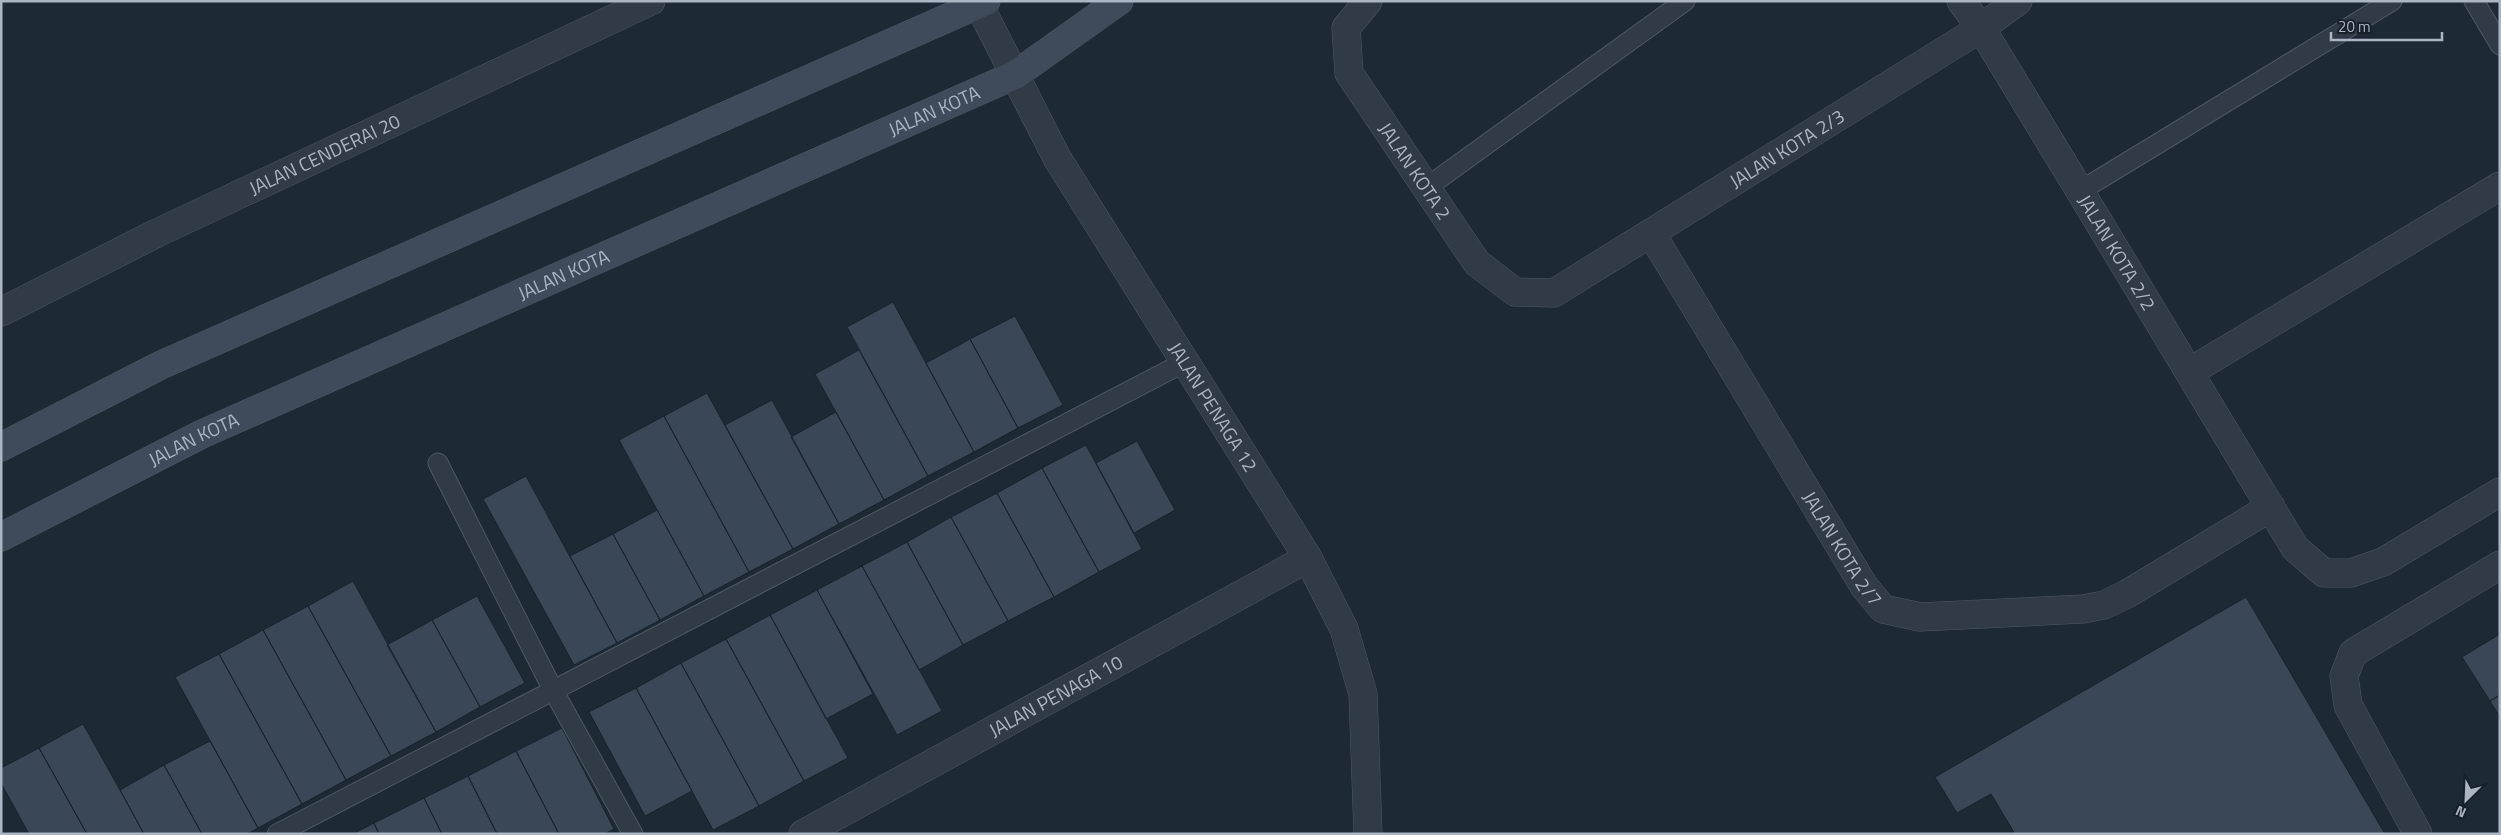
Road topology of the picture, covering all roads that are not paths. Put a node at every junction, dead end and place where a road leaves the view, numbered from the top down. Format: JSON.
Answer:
{"nodes":[{"id":1,"x":650,"y":1,"type":"edge"},
{"id":2,"x":1119,"y":1,"type":"edge"},
{"id":3,"x":1368,"y":1,"type":"edge"},
{"id":4,"x":1685,"y":1,"type":"edge"},
{"id":5,"x":1961,"y":1,"type":"edge"},
{"id":6,"x":2018,"y":1,"type":"edge"},
{"id":7,"x":2392,"y":1,"type":"edge"},
{"id":8,"x":2474,"y":1,"type":"edge"},
{"id":9,"x":981,"y":3,"type":"edge"},
{"id":10,"x":1981,"y":28,"type":"junction"},
{"id":11,"x":2500,"y":45,"type":"edge"},
{"id":12,"x":1015,"y":75,"type":"junction"},
{"id":13,"x":2500,"y":186,"type":"edge"},
{"id":14,"x":1426,"y":188,"type":"junction"},
{"id":15,"x":2080,"y":191,"type":"junction"},
{"id":16,"x":1651,"y":233,"type":"junction"},
{"id":17,"x":1554,"y":293,"type":"joint"},
{"id":18,"x":1,"y":312,"type":"edge"},
{"id":19,"x":1185,"y":362,"type":"junction"},
{"id":20,"x":2191,"y":372,"type":"junction"},
{"id":21,"x":1,"y":447,"type":"edge"},
{"id":22,"x":438,"y":463,"type":"dead end"},
{"id":23,"x":2500,"y":492,"type":"edge"},
{"id":24,"x":2271,"y":507,"type":"junction"},
{"id":25,"x":1,"y":537,"type":"edge"},
{"id":26,"x":1308,"y":558,"type":"junction"},
{"id":27,"x":2500,"y":565,"type":"edge"},
{"id":28,"x":553,"y":690,"type":"junction"},
{"id":29,"x":277,"y":834,"type":"edge"},
{"id":30,"x":634,"y":834,"type":"edge"},
{"id":31,"x":803,"y":834,"type":"edge"},
{"id":32,"x":1368,"y":834,"type":"edge"},
{"id":33,"x":2418,"y":834,"type":"edge"}],
"edges":[{"from":1,"to":18,"type":"street","name":"JALAN CENDERAI 20"},
{"from":2,"to":12,"type":"main road","name":"JALAN KOTA"},
{"from":3,"to":14,"type":"street","name":"JALAN KOTA 2"},
{"from":4,"to":14,"type":"lane"},
{"from":5,"to":10,"type":"street","name":"JALAN KOTA 2/2"},
{"from":6,"to":10,"type":"street","name":"JALAN KOTA 2/3"},
{"from":7,"to":15,"type":"lane"},
{"from":8,"to":11,"type":"lane"},
{"from":9,"to":12,"type":"street","name":"JALAN PENAGA 12"},
{"from":9,"to":21,"type":"main road"},
{"from":10,"to":15,"type":"street","name":"JALAN KOTA 2/2"},
{"from":10,"to":16,"type":"street","name":"JALAN KOTA 2/3"},
{"from":12,"to":19,"type":"street","name":"JALAN PENAGA 12"},
{"from":12,"to":25,"type":"main road","name":"JALAN KOTA"},
{"from":13,"to":20,"type":"street"},
{"from":14,"to":17,"type":"street","name":"JALAN KOTA 2"},
{"from":15,"to":20,"type":"street","name":"JALAN KOTA 2/2"},
{"from":16,"to":17,"type":"street","name":"JALAN KOTA 2/3"},
{"from":16,"to":24,"type":"street","name":"JALAN KOTA 2/7"},
{"from":19,"to":26,"type":"street","name":"JALAN PENAGA 12"},
{"from":19,"to":28,"type":"lane"},
{"from":20,"to":24,"type":"street","name":"JALAN KOTA 2/2"},
{"from":22,"to":28,"type":"lane"},
{"from":23,"to":24,"type":"street","name":"JALAN KOTA 2/2"},
{"from":26,"to":31,"type":"street","name":"JALAN PENAGA 10"},
{"from":26,"to":32,"type":"street","name":"JALAN PENAGA 12"},
{"from":27,"to":33,"type":"street"},
{"from":28,"to":29,"type":"lane"},
{"from":28,"to":30,"type":"lane"}]}
